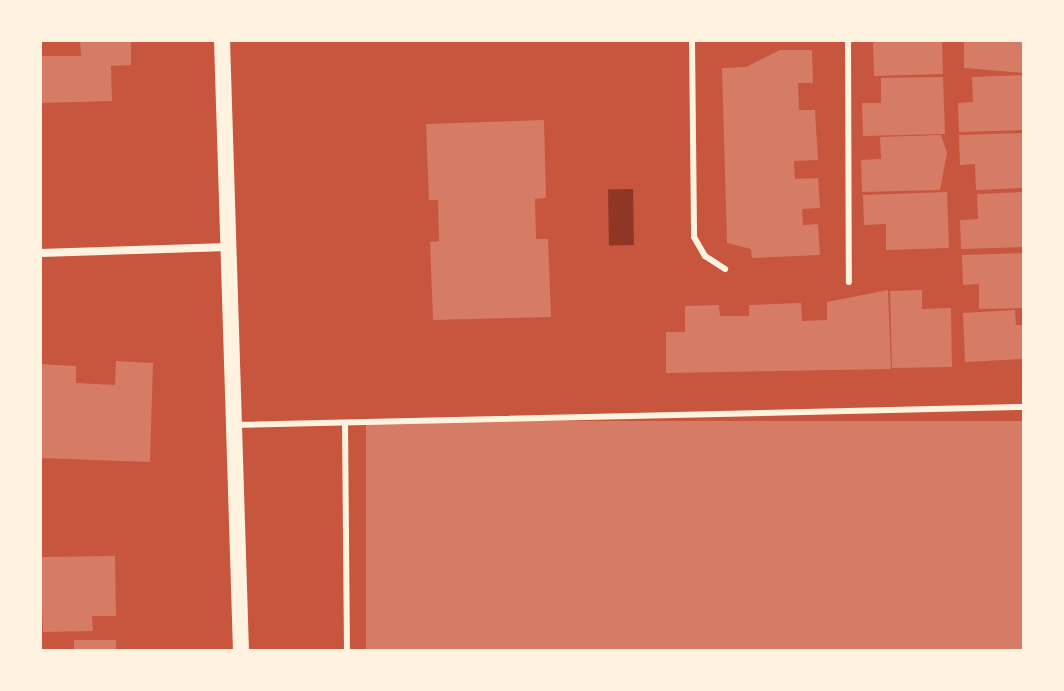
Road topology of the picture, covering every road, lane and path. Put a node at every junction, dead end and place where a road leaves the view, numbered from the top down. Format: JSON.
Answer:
{"nodes":[{"id":1,"x":222,"y":40,"type":"edge"},
{"id":2,"x":692,"y":40,"type":"edge"},
{"id":3,"x":848,"y":40,"type":"edge"},
{"id":4,"x":228,"y":247,"type":"junction"},
{"id":5,"x":40,"y":253,"type":"edge"},
{"id":6,"x":725,"y":269,"type":"dead end"},
{"id":7,"x":849,"y":282,"type":"dead end"},
{"id":8,"x":1024,"y":407,"type":"edge"},
{"id":9,"x":345,"y":423,"type":"junction"},
{"id":10,"x":234,"y":425,"type":"junction"},
{"id":11,"x":241,"y":651,"type":"edge"},
{"id":12,"x":347,"y":651,"type":"edge"}],
"edges":[{"from":1,"to":4,"type":"main road"},
{"from":2,"to":6,"type":"lane"},
{"from":3,"to":7,"type":"lane"},
{"from":4,"to":5,"type":"street"},
{"from":4,"to":10,"type":"main road"},
{"from":8,"to":9,"type":"lane"},
{"from":9,"to":10,"type":"lane"},
{"from":9,"to":12,"type":"lane"},
{"from":10,"to":11,"type":"main road"}]}
